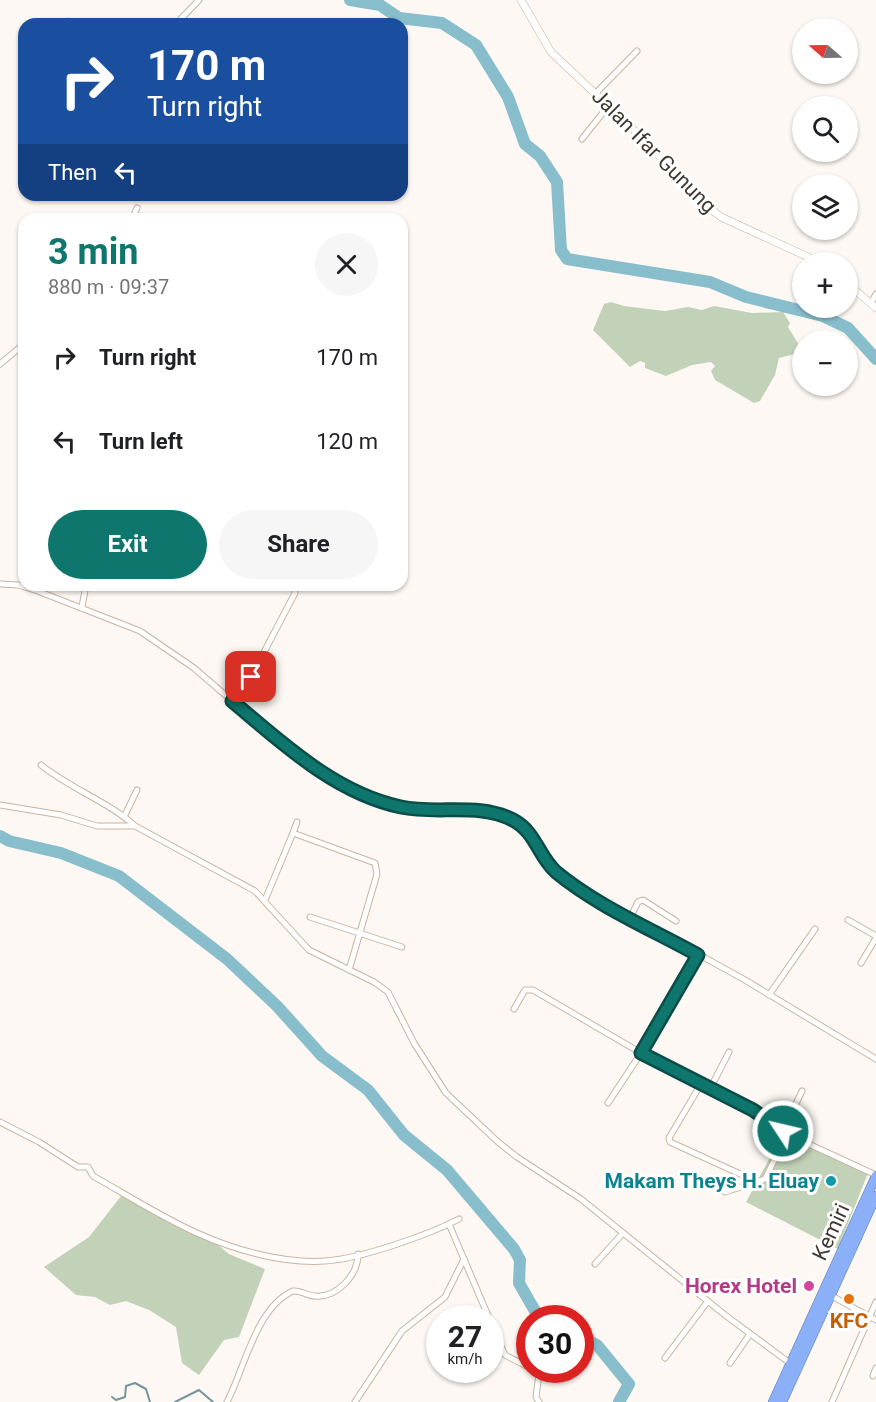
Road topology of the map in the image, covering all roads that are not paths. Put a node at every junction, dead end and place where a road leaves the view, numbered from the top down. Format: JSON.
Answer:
{"nodes":[{"id":1,"x":199,"y":0,"type":"edge"},
{"id":2,"x":521,"y":0,"type":"edge"},
{"id":3,"x":182,"y":18,"type":"edge"},
{"id":4,"x":637,"y":51,"type":"dead end"},
{"id":5,"x":597,"y":93,"type":"junction"},
{"id":6,"x":609,"y":105,"type":"junction"},
{"id":7,"x":582,"y":139,"type":"dead end"},
{"id":8,"x":137,"y":208,"type":"dead end"},
{"id":9,"x":135,"y":213,"type":"edge"},
{"id":10,"x":798,"y":252,"type":"edge"},
{"id":11,"x":858,"y":292,"type":"edge"},
{"id":12,"x":876,"y":294,"type":"edge"},
{"id":13,"x":874,"y":306,"type":"edge"},
{"id":14,"x":18,"y":349,"type":"edge"},
{"id":15,"x":0,"y":364,"type":"edge"},
{"id":16,"x":0,"y":584,"type":"edge"},
{"id":17,"x":18,"y":585,"type":"edge"},
{"id":18,"x":35,"y":591,"type":"edge"},
{"id":19,"x":85,"y":591,"type":"edge"},
{"id":20,"x":295,"y":591,"type":"edge"},
{"id":21,"x":82,"y":607,"type":"junction"},
{"id":22,"x":232,"y":701,"type":"junction"},
{"id":23,"x":41,"y":765,"type":"dead end"},
{"id":24,"x":137,"y":790,"type":"dead end"},
{"id":25,"x":0,"y":805,"type":"edge"},
{"id":26,"x":124,"y":817,"type":"junction"},
{"id":27,"x":297,"y":822,"type":"dead end"},
{"id":28,"x":135,"y":826,"type":"junction"},
{"id":29,"x":293,"y":833,"type":"junction"},
{"id":30,"x":265,"y":900,"type":"junction"},
{"id":31,"x":310,"y":917,"type":"dead end"},
{"id":32,"x":630,"y":918,"type":"junction"},
{"id":33,"x":848,"y":920,"type":"dead end"},
{"id":34,"x":676,"y":921,"type":"dead end"},
{"id":35,"x":815,"y":929,"type":"dead end"},
{"id":36,"x":360,"y":932,"type":"junction"},
{"id":37,"x":876,"y":937,"type":"edge"},
{"id":38,"x":402,"y":947,"type":"dead end"},
{"id":39,"x":698,"y":955,"type":"junction"},
{"id":40,"x":861,"y":963,"type":"dead end"},
{"id":41,"x":349,"y":970,"type":"junction"},
{"id":42,"x":769,"y":995,"type":"junction"},
{"id":43,"x":514,"y":1009,"type":"dead end"},
{"id":44,"x":729,"y":1052,"type":"dead end"},
{"id":45,"x":641,"y":1053,"type":"junction"},
{"id":46,"x":876,"y":1059,"type":"edge"},
{"id":47,"x":701,"y":1084,"type":"junction"},
{"id":48,"x":710,"y":1089,"type":"junction"},
{"id":49,"x":802,"y":1091,"type":"dead end"},
{"id":50,"x":608,"y":1103,"type":"dead end"},
{"id":51,"x":0,"y":1122,"type":"edge"},
{"id":52,"x":785,"y":1133,"type":"junction"},
{"id":53,"x":876,"y":1175,"type":"edge"},
{"id":54,"x":760,"y":1183,"type":"junction"},
{"id":55,"x":725,"y":1192,"type":"dead end"},
{"id":56,"x":873,"y":1199,"type":"edge"},
{"id":57,"x":459,"y":1219,"type":"dead end"},
{"id":58,"x":449,"y":1224,"type":"junction"},
{"id":59,"x":623,"y":1233,"type":"junction"},
{"id":60,"x":358,"y":1254,"type":"junction"},
{"id":61,"x":464,"y":1259,"type":"junction"},
{"id":62,"x":596,"y":1264,"type":"dead end"},
{"id":63,"x":827,"y":1294,"type":"junction"},
{"id":64,"x":708,"y":1301,"type":"junction"},
{"id":65,"x":876,"y":1302,"type":"edge"},
{"id":66,"x":484,"y":1305,"type":"edge"},
{"id":67,"x":868,"y":1316,"type":"junction"},
{"id":68,"x":876,"y":1320,"type":"edge"},
{"id":69,"x":750,"y":1334,"type":"junction"},
{"id":70,"x":665,"y":1358,"type":"dead end"},
{"id":71,"x":730,"y":1363,"type":"dead end"},
{"id":72,"x":794,"y":1366,"type":"junction"},
{"id":73,"x":876,"y":1368,"type":"edge"},
{"id":74,"x":873,"y":1376,"type":"dead end"},
{"id":75,"x":538,"y":1383,"type":"edge"},
{"id":76,"x":227,"y":1402,"type":"edge"},
{"id":77,"x":355,"y":1402,"type":"edge"},
{"id":78,"x":539,"y":1402,"type":"edge"},
{"id":79,"x":773,"y":1402,"type":"edge"},
{"id":80,"x":782,"y":1402,"type":"edge"},
{"id":81,"x":832,"y":1402,"type":"edge"}],
"edges":[{"from":1,"to":3,"type":"street"},
{"from":2,"to":5,"type":"street","name":"Jalan Ifar Gunung"},
{"from":4,"to":5,"type":"street"},
{"from":5,"to":6,"type":"street","name":"Jalan Ifar Gunung"},
{"from":6,"to":7,"type":"street"},
{"from":6,"to":10,"type":"street","name":"Jalan Ifar Gunung"},
{"from":8,"to":9,"type":"street"},
{"from":11,"to":13,"type":"street"},
{"from":12,"to":13,"type":"street"},
{"from":14,"to":15,"type":"street"},
{"from":16,"to":17,"type":"street"},
{"from":18,"to":21,"type":"street"},
{"from":19,"to":21,"type":"street"},
{"from":20,"to":22,"type":"street"},
{"from":21,"to":22,"type":"street"},
{"from":22,"to":32,"type":"street"},
{"from":23,"to":26,"type":"street"},
{"from":24,"to":26,"type":"street"},
{"from":25,"to":28,"type":"street"},
{"from":26,"to":28,"type":"street"},
{"from":27,"to":29,"type":"street"},
{"from":28,"to":30,"type":"street"},
{"from":29,"to":30,"type":"street"},
{"from":29,"to":36,"type":"street"},
{"from":30,"to":41,"type":"street"},
{"from":31,"to":36,"type":"street"},
{"from":32,"to":34,"type":"street"},
{"from":32,"to":39,"type":"street"},
{"from":33,"to":37,"type":"street"},
{"from":35,"to":42,"type":"street"},
{"from":36,"to":38,"type":"street"},
{"from":36,"to":41,"type":"street"},
{"from":37,"to":40,"type":"street"},
{"from":39,"to":42,"type":"street"},
{"from":39,"to":45,"type":"street"},
{"from":41,"to":59,"type":"street"},
{"from":42,"to":46,"type":"street"},
{"from":43,"to":45,"type":"street"},
{"from":44,"to":48,"type":"street"},
{"from":45,"to":47,"type":"street"},
{"from":45,"to":50,"type":"street"},
{"from":47,"to":48,"type":"street"},
{"from":47,"to":54,"type":"street"},
{"from":48,"to":52,"type":"street"},
{"from":49,"to":52,"type":"street"},
{"from":51,"to":60,"type":"street"},
{"from":52,"to":53,"type":"street"},
{"from":52,"to":54,"type":"street"},
{"from":53,"to":56,"type":"highway","name":"Kemiri"},
{"from":54,"to":55,"type":"street"},
{"from":56,"to":63,"type":"highway","name":"Kemiri"},
{"from":57,"to":58,"type":"street"},
{"from":58,"to":60,"type":"street"},
{"from":58,"to":61,"type":"street"},
{"from":59,"to":62,"type":"street"},
{"from":59,"to":64,"type":"street"},
{"from":60,"to":76,"type":"street"},
{"from":61,"to":66,"type":"street"},
{"from":61,"to":77,"type":"street"},
{"from":63,"to":67,"type":"street"},
{"from":63,"to":72,"type":"highway","name":"Kemiri"},
{"from":64,"to":69,"type":"street"},
{"from":64,"to":70,"type":"street"},
{"from":65,"to":67,"type":"street"},
{"from":67,"to":68,"type":"street"},
{"from":67,"to":81,"type":"street"},
{"from":69,"to":71,"type":"street"},
{"from":69,"to":72,"type":"street"},
{"from":72,"to":79,"type":"highway","name":"Kemiri"},
{"from":72,"to":80,"type":"highway","name":"Kemiri"},
{"from":73,"to":74,"type":"street"},
{"from":75,"to":78,"type":"street"}]}
